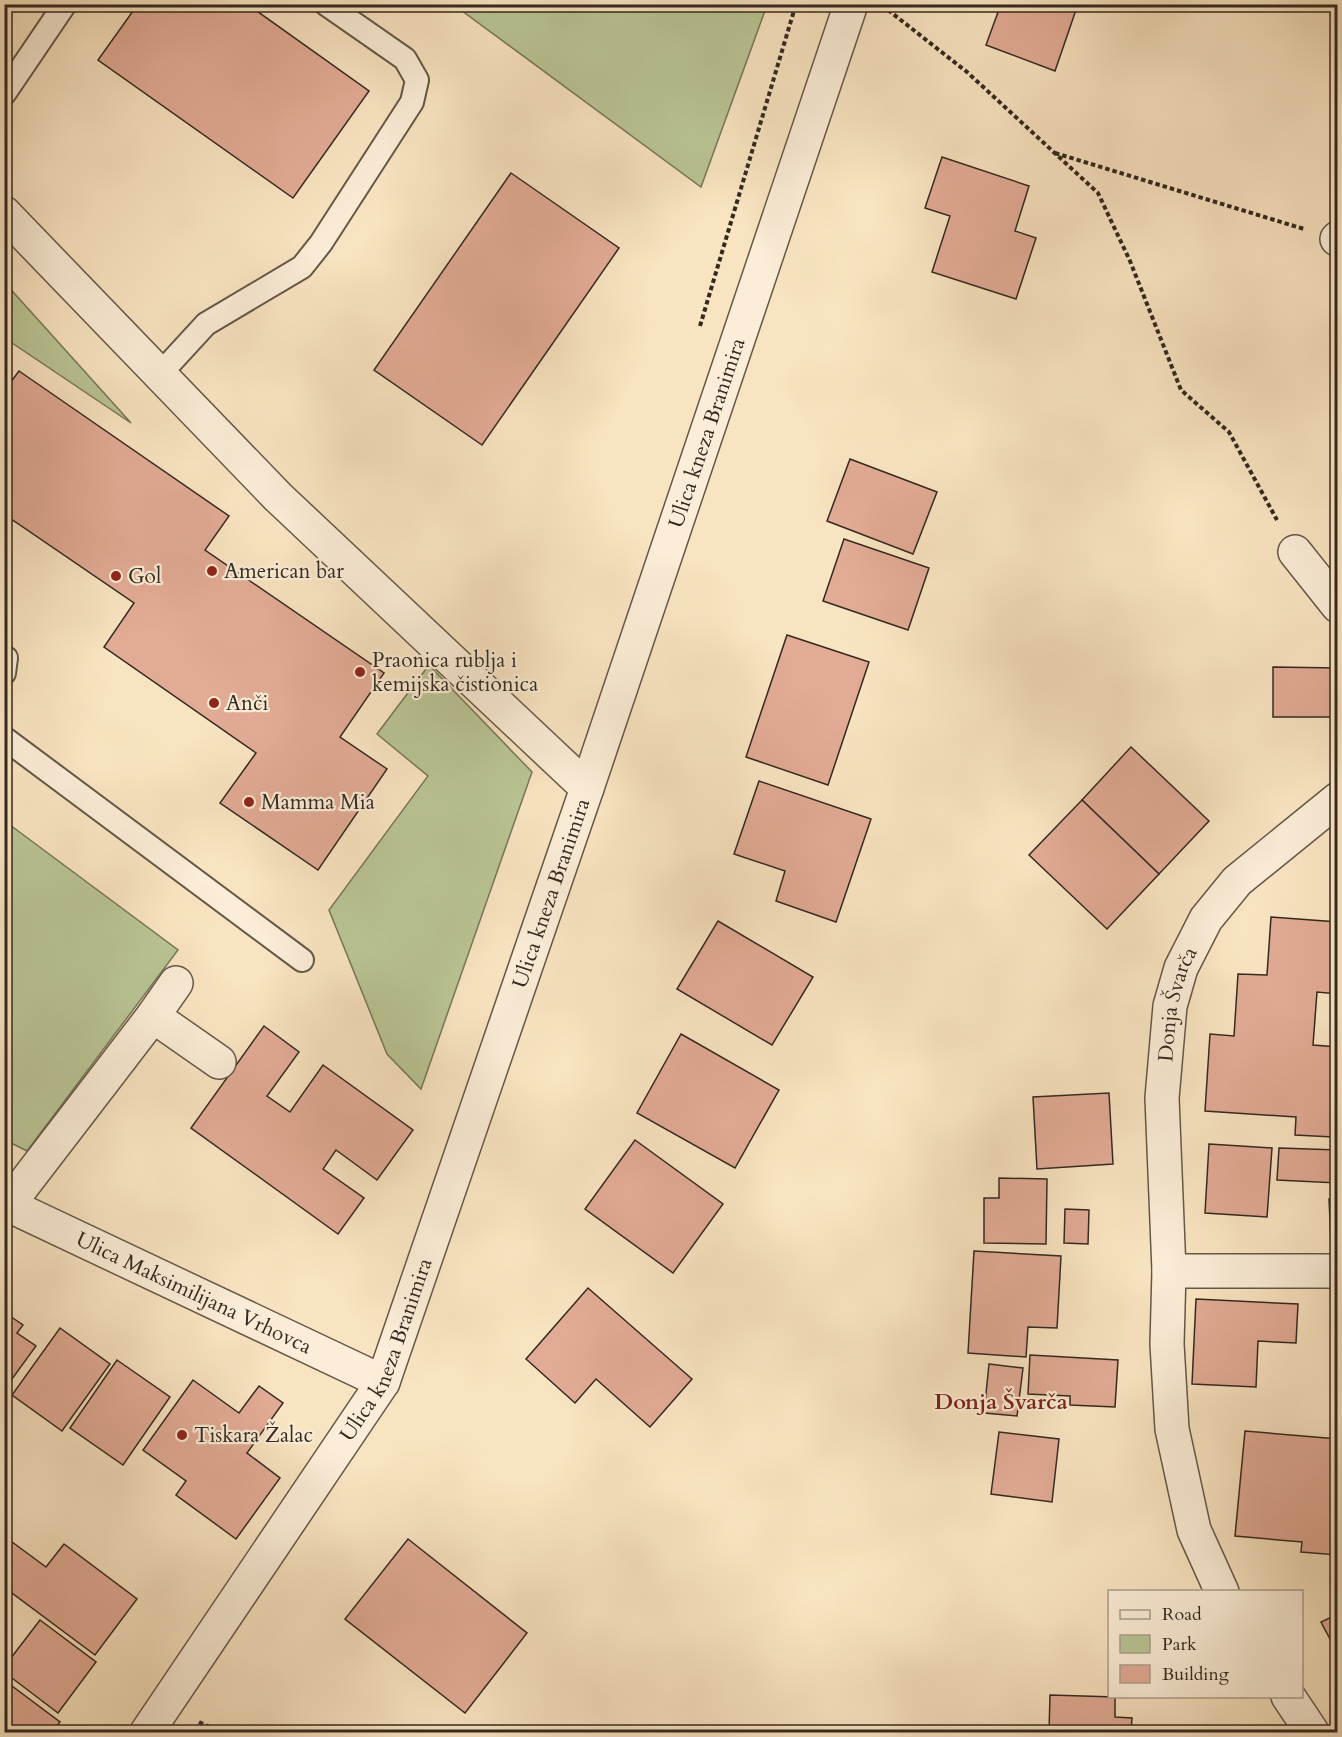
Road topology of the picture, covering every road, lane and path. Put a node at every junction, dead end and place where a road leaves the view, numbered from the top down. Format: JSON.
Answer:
{"nodes":[{"id":1,"x":65,"y":4,"type":"edge"},
{"id":2,"x":326,"y":4,"type":"edge"},
{"id":3,"x":851,"y":4,"type":"edge"},
{"id":4,"x":881,"y":4,"type":"edge"},
{"id":5,"x":4,"y":94,"type":"edge"},
{"id":6,"x":1055,"y":153,"type":"junction"},
{"id":7,"x":4,"y":213,"type":"edge"},
{"id":8,"x":1337,"y":239,"type":"edge"},
{"id":9,"x":160,"y":374,"type":"junction"},
{"id":10,"x":1295,"y":552,"type":"joint"},
{"id":11,"x":1338,"y":606,"type":"edge"},
{"id":12,"x":4,"y":657,"type":"edge"},
{"id":13,"x":4,"y":673,"type":"edge"},
{"id":14,"x":4,"y":738,"type":"edge"},
{"id":15,"x":587,"y":788,"type":"junction"},
{"id":16,"x":1338,"y":799,"type":"edge"},
{"id":17,"x":302,"y":960,"type":"dead end"},
{"id":18,"x":176,"y":983,"type":"dead end"},
{"id":19,"x":153,"y":1016,"type":"junction"},
{"id":20,"x":219,"y":1062,"type":"dead end"},
{"id":21,"x":6,"y":1204,"type":"edge"},
{"id":22,"x":1169,"y":1271,"type":"junction"},
{"id":23,"x":1338,"y":1271,"type":"edge"},
{"id":24,"x":383,"y":1382,"type":"junction"},
{"id":25,"x":1221,"y":1590,"type":"edge"},
{"id":26,"x":1289,"y":1698,"type":"edge"},
{"id":27,"x":147,"y":1732,"type":"edge"},
{"id":28,"x":1312,"y":1732,"type":"edge"}],
"edges":[{"from":1,"to":5,"type":"lane"},
{"from":2,"to":9,"type":"lane"},
{"from":3,"to":15,"type":"street","name":"Ulica kneza Branimira"},
{"from":4,"to":6,"type":"path"},
{"from":6,"to":8,"type":"path"},
{"from":6,"to":10,"type":"path"},
{"from":7,"to":9,"type":"street"},
{"from":9,"to":15,"type":"street"},
{"from":10,"to":11,"type":"street"},
{"from":12,"to":13,"type":"lane"},
{"from":14,"to":17,"type":"lane"},
{"from":15,"to":24,"type":"street","name":"Ulica kneza Branimira"},
{"from":16,"to":22,"type":"street","name":"Donja Švarča"},
{"from":18,"to":19,"type":"street"},
{"from":19,"to":20,"type":"street"},
{"from":19,"to":21,"type":"street"},
{"from":21,"to":24,"type":"street","name":"Ulica Maksimilijana Vrhovca"},
{"from":22,"to":23,"type":"street"},
{"from":22,"to":25,"type":"street","name":"Donja Švarča"},
{"from":24,"to":27,"type":"street","name":"Ulica kneza Branimira"},
{"from":26,"to":28,"type":"street"}]}
